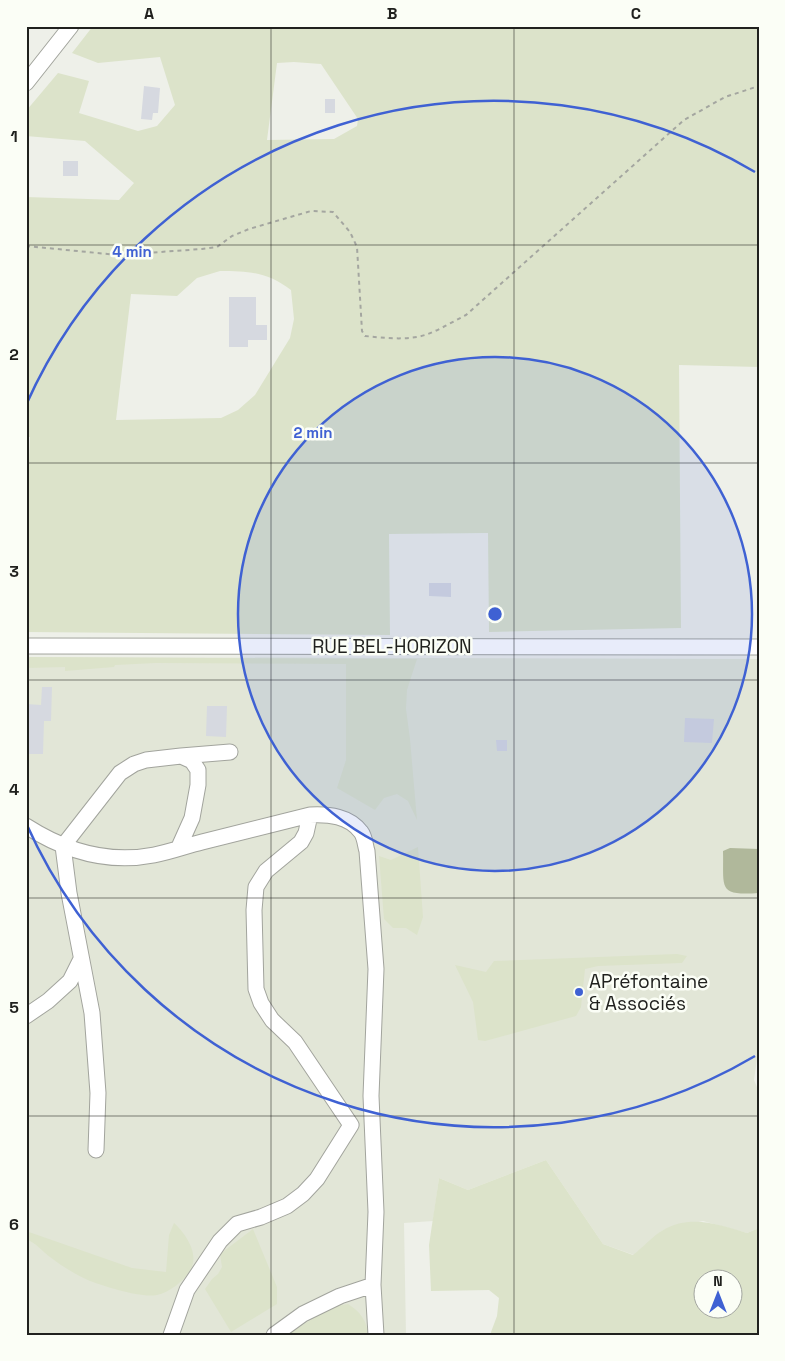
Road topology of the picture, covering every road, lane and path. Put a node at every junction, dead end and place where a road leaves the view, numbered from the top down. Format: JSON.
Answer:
{"nodes":[{"id":1,"x":71,"y":26,"type":"edge"},
{"id":2,"x":26,"y":83,"type":"edge"},
{"id":3,"x":759,"y":86,"type":"edge"},
{"id":4,"x":26,"y":246,"type":"edge"},
{"id":5,"x":26,"y":646,"type":"edge"},
{"id":6,"x":759,"y":646,"type":"edge"},
{"id":7,"x":230,"y":752,"type":"dead end"},
{"id":8,"x":181,"y":756,"type":"junction"},
{"id":9,"x":310,"y":815,"type":"junction"},
{"id":10,"x":26,"y":826,"type":"edge"},
{"id":11,"x":63,"y":846,"type":"junction"},
{"id":12,"x":179,"y":847,"type":"junction"},
{"id":13,"x":81,"y":959,"type":"junction"},
{"id":14,"x":26,"y":1016,"type":"edge"},
{"id":15,"x":371,"y":1096,"type":"junction"},
{"id":16,"x":351,"y":1125,"type":"junction"},
{"id":17,"x":96,"y":1150,"type":"dead end"},
{"id":18,"x":373,"y":1285,"type":"junction"},
{"id":19,"x":171,"y":1335,"type":"edge"},
{"id":20,"x":274,"y":1335,"type":"edge"},
{"id":21,"x":376,"y":1335,"type":"edge"}],
"edges":[{"from":1,"to":2,"type":"street"},
{"from":3,"to":4,"type":"path"},
{"from":5,"to":6,"type":"street","name":"RUE BEL-HORIZON"},
{"from":7,"to":8,"type":"street"},
{"from":8,"to":11,"type":"street"},
{"from":8,"to":12,"type":"street"},
{"from":9,"to":12,"type":"street"},
{"from":9,"to":15,"type":"street"},
{"from":9,"to":16,"type":"street"},
{"from":10,"to":11,"type":"street"},
{"from":11,"to":12,"type":"street"},
{"from":11,"to":13,"type":"street"},
{"from":13,"to":14,"type":"street"},
{"from":13,"to":17,"type":"street"},
{"from":15,"to":16,"type":"street"},
{"from":15,"to":18,"type":"street"},
{"from":16,"to":19,"type":"street"},
{"from":18,"to":20,"type":"street"},
{"from":18,"to":21,"type":"street"}]}
